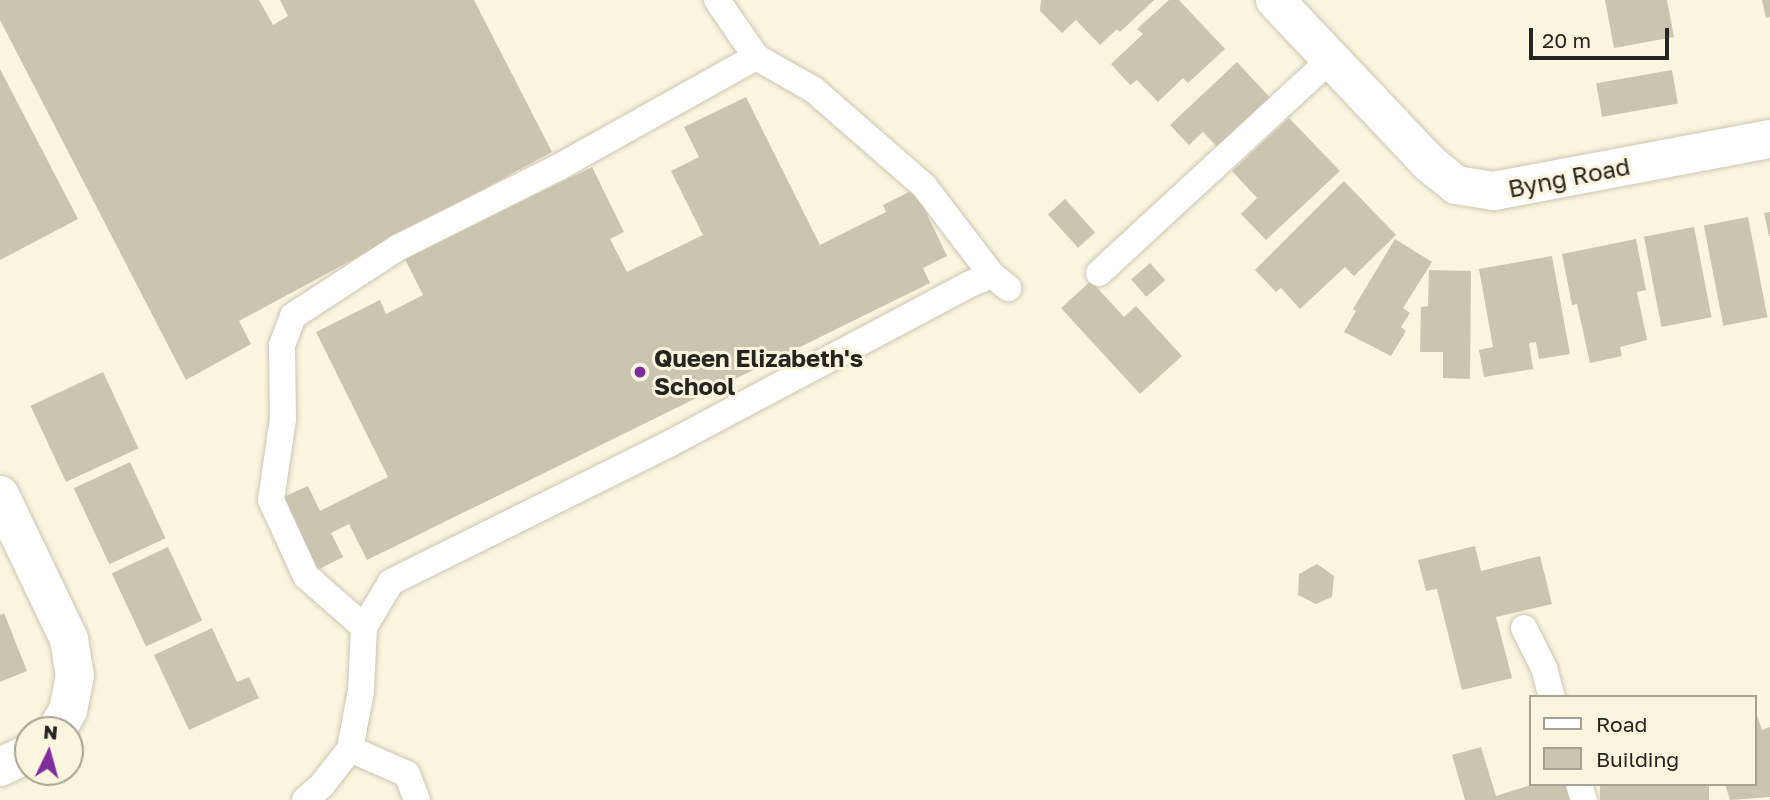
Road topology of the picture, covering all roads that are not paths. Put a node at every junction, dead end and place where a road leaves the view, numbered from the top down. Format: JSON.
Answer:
{"nodes":[{"id":1,"x":717,"y":0,"type":"edge"},
{"id":2,"x":1275,"y":0,"type":"edge"},
{"id":3,"x":757,"y":57,"type":"junction"},
{"id":4,"x":1331,"y":60,"type":"junction"},
{"id":5,"x":1770,"y":139,"type":"edge"},
{"id":6,"x":1099,"y":273,"type":"dead end"},
{"id":7,"x":0,"y":495,"type":"edge"},
{"id":8,"x":364,"y":627,"type":"junction"},
{"id":9,"x":1524,"y":628,"type":"dead end"},
{"id":10,"x":1551,"y":695,"type":"edge"},
{"id":11,"x":65,"y":716,"type":"edge"},
{"id":12,"x":350,"y":749,"type":"junction"},
{"id":13,"x":305,"y":800,"type":"edge"},
{"id":14,"x":417,"y":800,"type":"edge"}],
"edges":[{"from":1,"to":3,"type":"lane"},
{"from":2,"to":4,"type":"street","name":"Byng Road"},
{"from":3,"to":8,"type":"lane"},
{"from":3,"to":8,"type":"lane"},
{"from":4,"to":5,"type":"street","name":"Byng Road"},
{"from":4,"to":6,"type":"lane"},
{"from":7,"to":11,"type":"street"},
{"from":8,"to":12,"type":"lane"},
{"from":9,"to":10,"type":"lane"},
{"from":12,"to":13,"type":"lane"},
{"from":12,"to":14,"type":"lane"}]}
